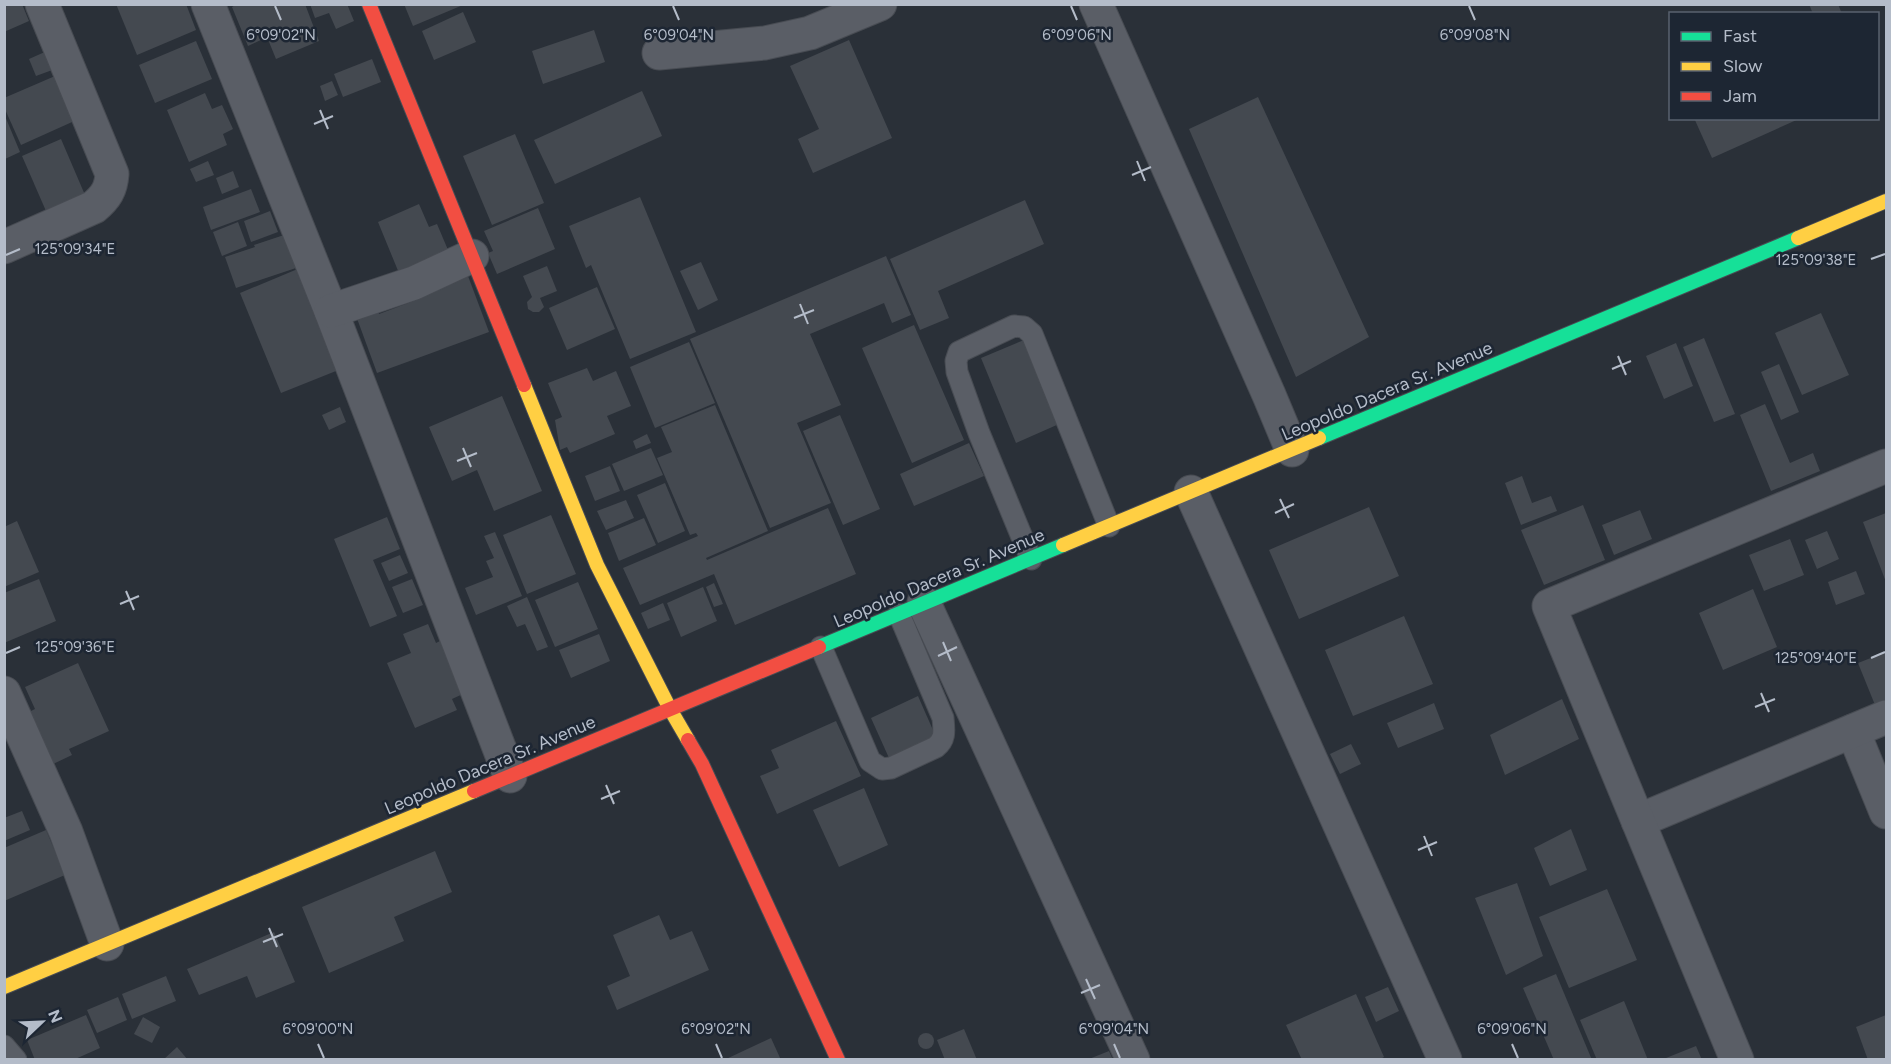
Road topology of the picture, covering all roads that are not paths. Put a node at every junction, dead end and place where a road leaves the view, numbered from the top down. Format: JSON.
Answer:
{"nodes":[{"id":1,"x":42,"y":4,"type":"edge"},
{"id":2,"x":208,"y":4,"type":"edge"},
{"id":3,"x":369,"y":4,"type":"edge"},
{"id":4,"x":880,"y":4,"type":"edge"},
{"id":5,"x":1096,"y":4,"type":"edge"},
{"id":6,"x":659,"y":53,"type":"dead end"},
{"id":7,"x":1887,"y":201,"type":"edge"},
{"id":8,"x":4,"y":247,"type":"edge"},
{"id":9,"x":472,"y":256,"type":"junction"},
{"id":10,"x":331,"y":311,"type":"junction"},
{"id":11,"x":1292,"y":450,"type":"junction"},
{"id":12,"x":1887,"y":466,"type":"edge"},
{"id":13,"x":1191,"y":492,"type":"junction"},
{"id":14,"x":1109,"y":526,"type":"junction"},
{"id":15,"x":1031,"y":559,"type":"junction"},
{"id":16,"x":911,"y":608,"type":"junction"},
{"id":17,"x":821,"y":646,"type":"junction"},
{"id":18,"x":4,"y":693,"type":"edge"},
{"id":19,"x":670,"y":710,"type":"junction"},
{"id":20,"x":1887,"y":717,"type":"edge"},
{"id":21,"x":1853,"y":731,"type":"junction"},
{"id":22,"x":510,"y":776,"type":"junction"},
{"id":23,"x":1887,"y":812,"type":"edge"},
{"id":24,"x":1638,"y":821,"type":"junction"},
{"id":25,"x":107,"y":944,"type":"junction"},
{"id":26,"x":4,"y":987,"type":"edge"},
{"id":27,"x":4,"y":1046,"type":"edge"},
{"id":28,"x":16,"y":1059,"type":"edge"},
{"id":29,"x":838,"y":1059,"type":"edge"},
{"id":30,"x":1133,"y":1059,"type":"edge"},
{"id":31,"x":1446,"y":1059,"type":"edge"},
{"id":32,"x":1737,"y":1059,"type":"edge"}],
"edges":[{"from":1,"to":8,"type":"street"},
{"from":2,"to":10,"type":"street"},
{"from":3,"to":9,"type":"main road"},
{"from":4,"to":6,"type":"street"},
{"from":5,"to":11,"type":"street"},
{"from":7,"to":11,"type":"main road","name":"Leopoldo Dacera Sr. Avenue"},
{"from":9,"to":10,"type":"street"},
{"from":9,"to":19,"type":"main road"},
{"from":10,"to":22,"type":"street"},
{"from":11,"to":13,"type":"main road","name":"Leopoldo Dacera Sr. Avenue"},
{"from":12,"to":24,"type":"street"},
{"from":13,"to":14,"type":"main road","name":"Leopoldo Dacera Sr. Avenue"},
{"from":13,"to":31,"type":"street"},
{"from":14,"to":15,"type":"main road","name":"Leopoldo Dacera Sr. Avenue"},
{"from":14,"to":15,"type":"lane"},
{"from":15,"to":16,"type":"main road","name":"Leopoldo Dacera Sr. Avenue"},
{"from":16,"to":17,"type":"main road","name":"Leopoldo Dacera Sr. Avenue"},
{"from":16,"to":17,"type":"lane"},
{"from":16,"to":30,"type":"street"},
{"from":17,"to":19,"type":"main road","name":"Leopoldo Dacera Sr. Avenue"},
{"from":18,"to":25,"type":"street"},
{"from":19,"to":22,"type":"main road","name":"Leopoldo Dacera Sr. Avenue"},
{"from":19,"to":29,"type":"main road"},
{"from":20,"to":21,"type":"street"},
{"from":21,"to":23,"type":"street"},
{"from":21,"to":24,"type":"street"},
{"from":22,"to":25,"type":"main road","name":"Leopoldo Dacera Sr. Avenue"},
{"from":24,"to":32,"type":"street"},
{"from":25,"to":26,"type":"main road","name":"Leopoldo Dacera Sr. Avenue"},
{"from":27,"to":28,"type":"lane"}]}
